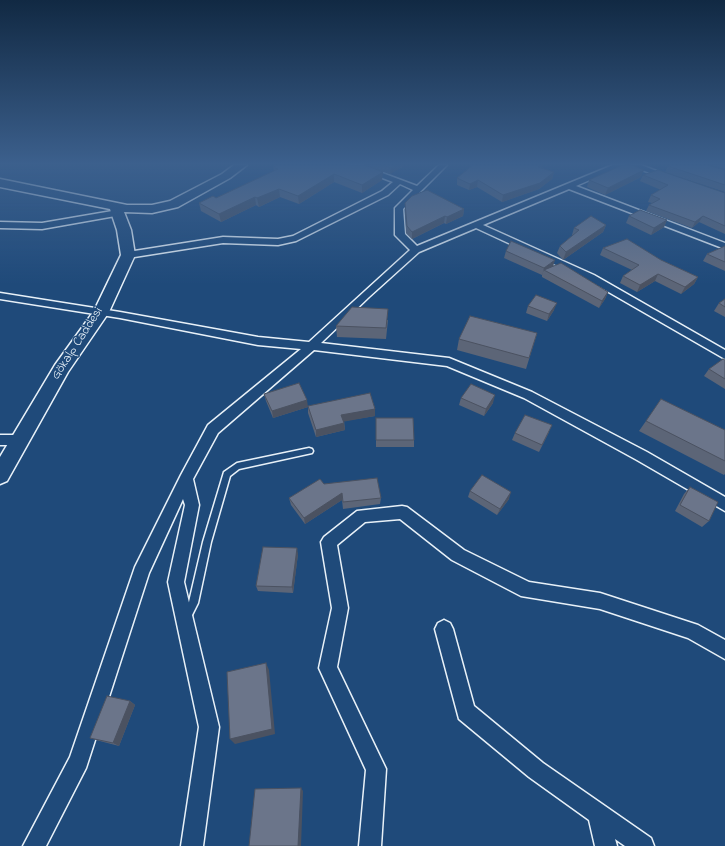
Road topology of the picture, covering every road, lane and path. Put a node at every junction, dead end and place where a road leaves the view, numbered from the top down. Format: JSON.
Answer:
{"nodes":[{"id":1,"x":92,"y":204,"type":"edge"},
{"id":2,"x":172,"y":204,"type":"edge"},
{"id":3,"x":362,"y":204,"type":"edge"},
{"id":4,"x":403,"y":204,"type":"edge"},
{"id":5,"x":525,"y":204,"type":"edge"},
{"id":6,"x":617,"y":204,"type":"edge"},
{"id":7,"x":116,"y":210,"type":"junction"},
{"id":8,"x":0,"y":225,"type":"edge"},
{"id":9,"x":476,"y":225,"type":"junction"},
{"id":10,"x":725,"y":246,"type":"edge"},
{"id":11,"x":416,"y":250,"type":"junction"},
{"id":12,"x":128,"y":255,"type":"junction"},
{"id":13,"x":0,"y":296,"type":"edge"},
{"id":14,"x":101,"y":312,"type":"junction"},
{"id":15,"x":312,"y":346,"type":"junction"},
{"id":16,"x":725,"y":355,"type":"edge"},
{"id":17,"x":0,"y":440,"type":"edge"},
{"id":18,"x":21,"y":440,"type":"junction"},
{"id":19,"x":309,"y":451,"type":"dead end"},
{"id":20,"x":0,"y":475,"type":"edge"},
{"id":21,"x":186,"y":479,"type":"junction"},
{"id":22,"x":725,"y":506,"type":"edge"},
{"id":23,"x":185,"y":621,"type":"junction"},
{"id":24,"x":444,"y":629,"type":"dead end"},
{"id":25,"x":725,"y":650,"type":"edge"},
{"id":26,"x":598,"y":814,"type":"junction"},
{"id":27,"x":34,"y":846,"type":"edge"},
{"id":28,"x":192,"y":846,"type":"edge"},
{"id":29,"x":370,"y":846,"type":"edge"},
{"id":30,"x":606,"y":846,"type":"edge"},
{"id":31,"x":643,"y":846,"type":"edge"}],
"edges":[{"from":1,"to":7,"type":"street"},
{"from":2,"to":7,"type":"street"},
{"from":3,"to":12,"type":"street"},
{"from":4,"to":11,"type":"street"},
{"from":5,"to":9,"type":"street"},
{"from":6,"to":10,"type":"street"},
{"from":7,"to":8,"type":"street"},
{"from":7,"to":12,"type":"street"},
{"from":9,"to":11,"type":"street"},
{"from":9,"to":16,"type":"street"},
{"from":11,"to":15,"type":"street"},
{"from":12,"to":14,"type":"street","name":"Gökalp Caddesi"},
{"from":13,"to":14,"type":"street"},
{"from":14,"to":15,"type":"street"},
{"from":14,"to":18,"type":"street","name":"Gökalp Caddesi"},
{"from":15,"to":21,"type":"street"},
{"from":15,"to":22,"type":"street"},
{"from":17,"to":18,"type":"street"},
{"from":18,"to":20,"type":"street","name":"Gökalp Caddesi"},
{"from":19,"to":23,"type":"lane"},
{"from":21,"to":23,"type":"street"},
{"from":21,"to":27,"type":"street"},
{"from":23,"to":28,"type":"street"},
{"from":24,"to":26,"type":"street"},
{"from":25,"to":29,"type":"street"},
{"from":26,"to":30,"type":"street"},
{"from":26,"to":31,"type":"street"}]}
